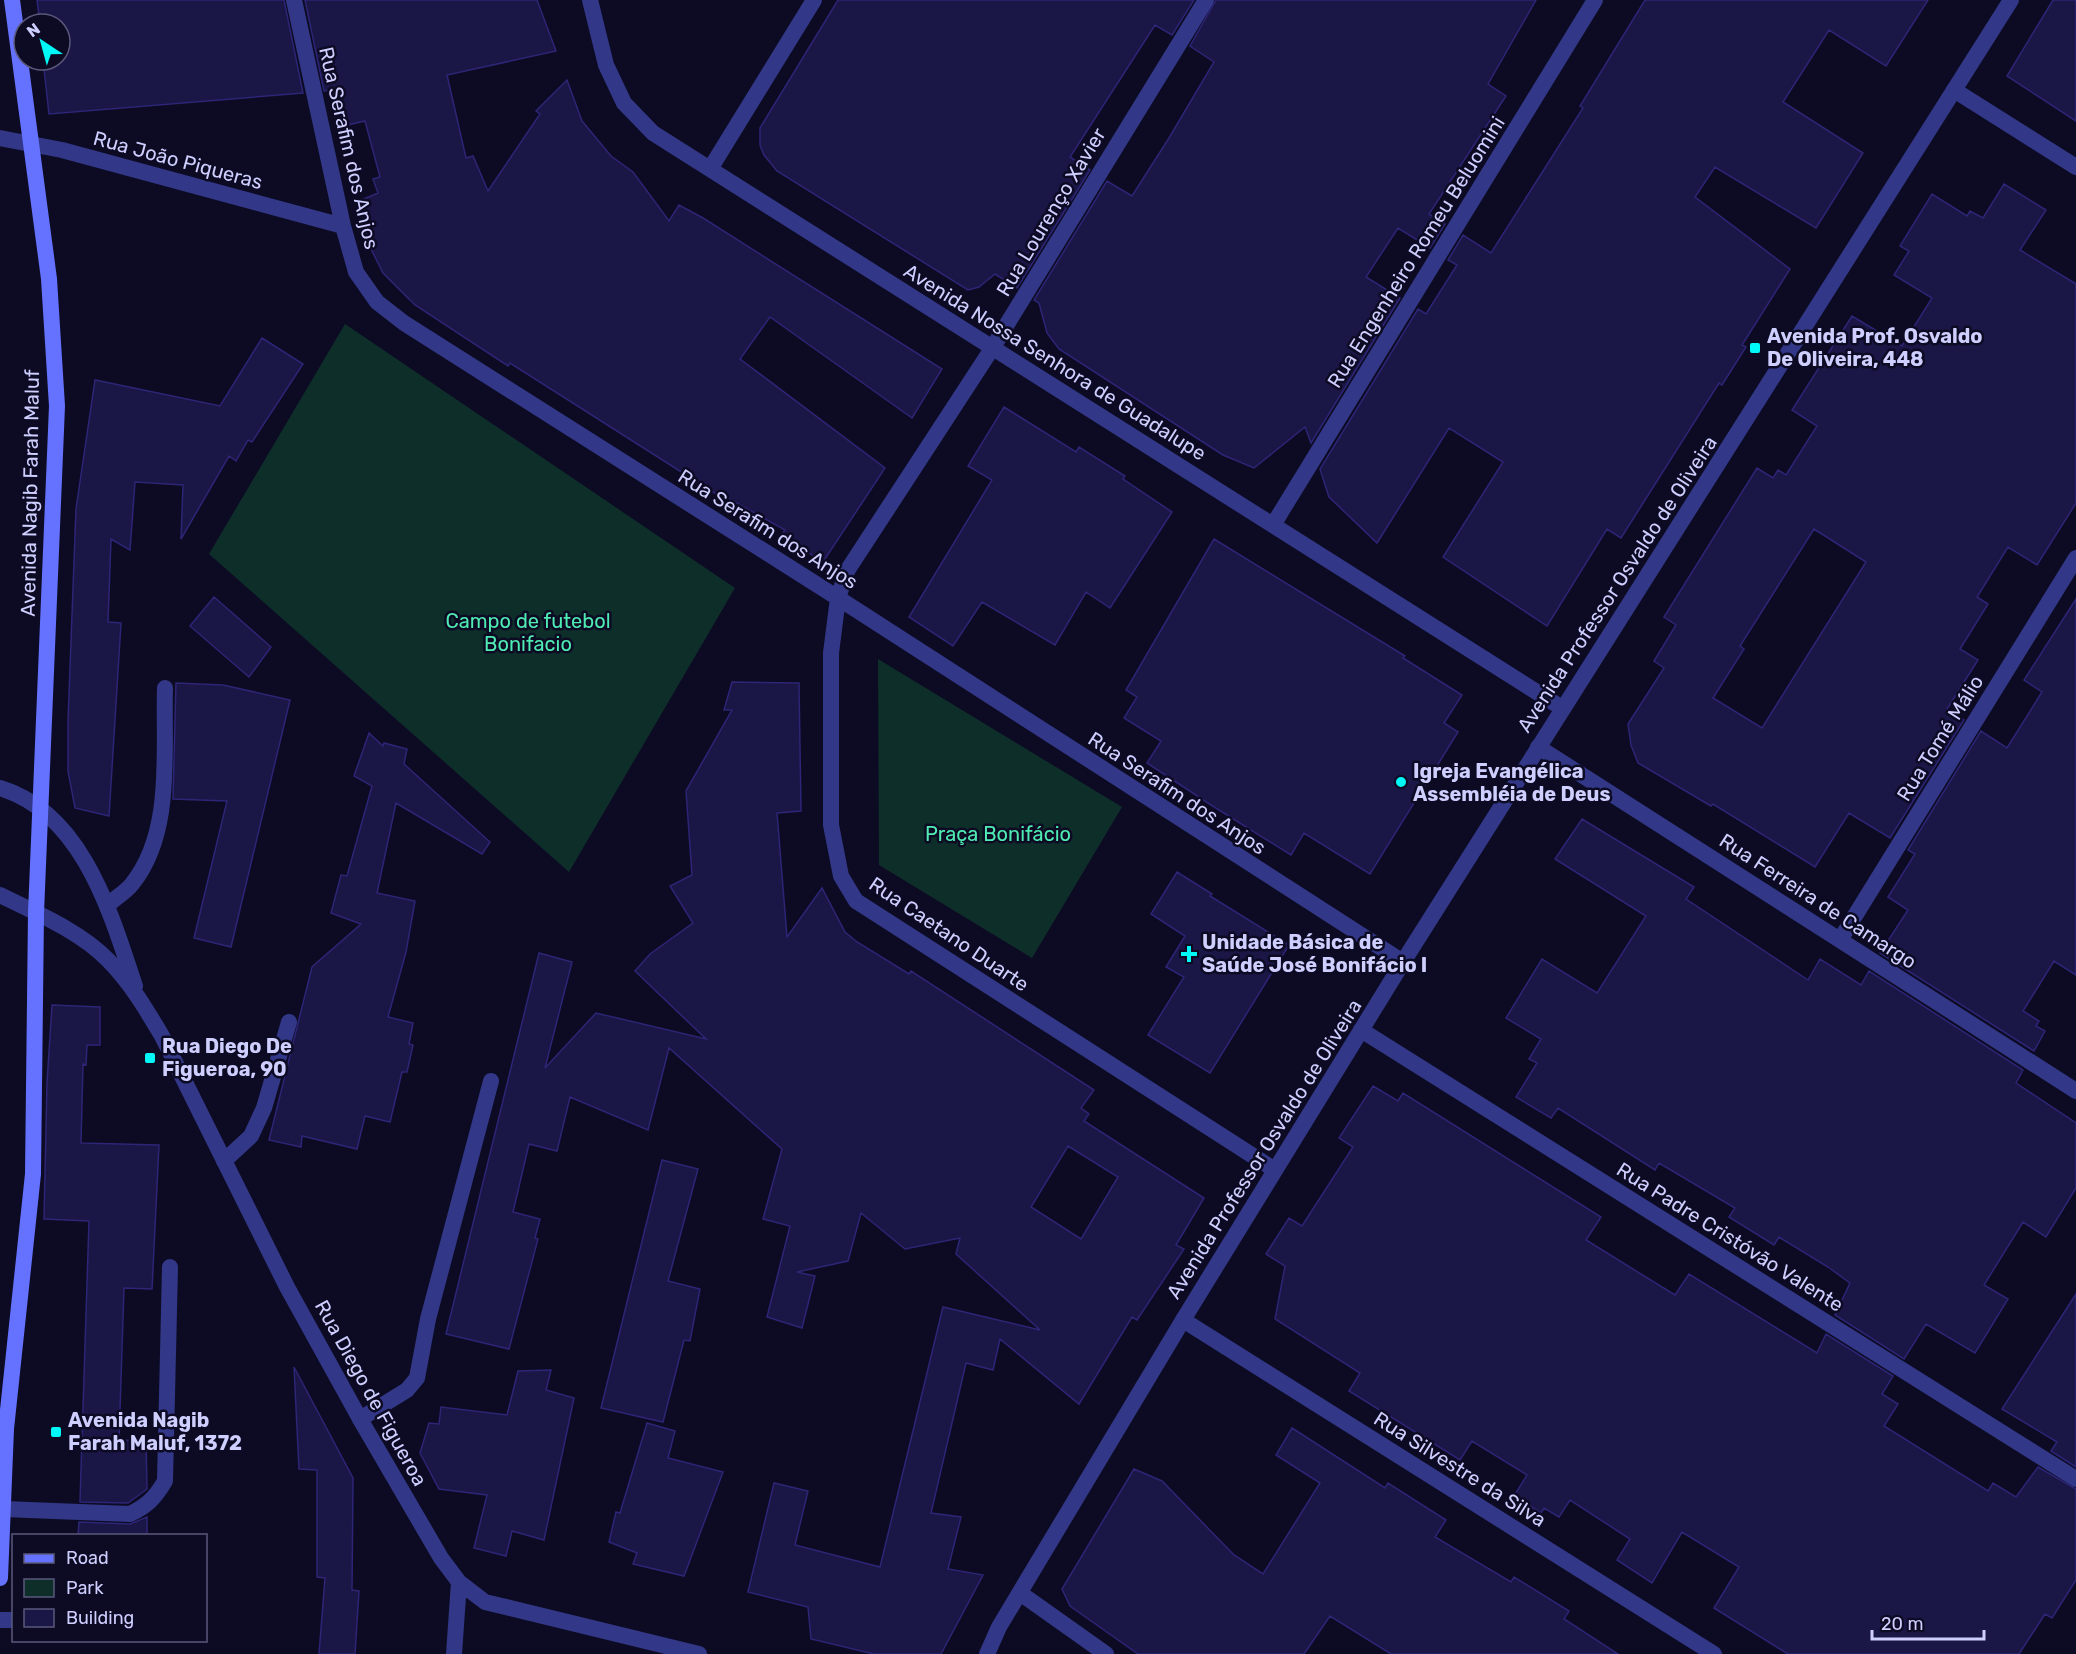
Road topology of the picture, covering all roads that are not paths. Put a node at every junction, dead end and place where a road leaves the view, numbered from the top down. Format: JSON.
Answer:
{"nodes":[{"id":1,"x":12,"y":0,"type":"edge"},
{"id":2,"x":294,"y":0,"type":"edge"},
{"id":3,"x":590,"y":0,"type":"edge"},
{"id":4,"x":814,"y":0,"type":"edge"},
{"id":5,"x":1206,"y":0,"type":"edge"},
{"id":6,"x":1595,"y":0,"type":"edge"},
{"id":7,"x":2010,"y":0,"type":"edge"},
{"id":8,"x":1954,"y":90,"type":"junction"},
{"id":9,"x":0,"y":138,"type":"edge"},
{"id":10,"x":32,"y":143,"type":"junction"},
{"id":11,"x":2076,"y":167,"type":"edge"},
{"id":12,"x":710,"y":169,"type":"junction"},
{"id":13,"x":343,"y":226,"type":"junction"},
{"id":14,"x":993,"y":347,"type":"junction"},
{"id":15,"x":1273,"y":525,"type":"junction"},
{"id":16,"x":2076,"y":558,"type":"edge"},
{"id":17,"x":838,"y":598,"type":"junction"},
{"id":18,"x":165,"y":688,"type":"dead end"},
{"id":19,"x":1562,"y":708,"type":"junction"},
{"id":20,"x":1538,"y":747,"type":"junction"},
{"id":21,"x":0,"y":788,"type":"edge"},
{"id":22,"x":41,"y":809,"type":"junction"},
{"id":23,"x":0,"y":895,"type":"edge"},
{"id":24,"x":108,"y":905,"type":"junction"},
{"id":25,"x":36,"y":913,"type":"junction"},
{"id":26,"x":1840,"y":940,"type":"junction"},
{"id":27,"x":1403,"y":962,"type":"junction"},
{"id":28,"x":139,"y":996,"type":"junction"},
{"id":29,"x":290,"y":1022,"type":"dead end"},
{"id":30,"x":1361,"y":1030,"type":"junction"},
{"id":31,"x":490,"y":1081,"type":"dead end"},
{"id":32,"x":2076,"y":1090,"type":"edge"},
{"id":33,"x":224,"y":1161,"type":"junction"},
{"id":34,"x":1275,"y":1170,"type":"junction"},
{"id":35,"x":170,"y":1267,"type":"dead end"},
{"id":36,"x":1183,"y":1320,"type":"junction"},
{"id":37,"x":360,"y":1419,"type":"junction"},
{"id":38,"x":2076,"y":1479,"type":"edge"},
{"id":39,"x":4,"y":1509,"type":"junction"},
{"id":40,"x":0,"y":1578,"type":"edge"},
{"id":41,"x":459,"y":1582,"type":"junction"},
{"id":42,"x":1020,"y":1593,"type":"junction"},
{"id":43,"x":454,"y":1654,"type":"edge"},
{"id":44,"x":699,"y":1654,"type":"edge"},
{"id":45,"x":987,"y":1654,"type":"edge"},
{"id":46,"x":1106,"y":1654,"type":"edge"},
{"id":47,"x":1714,"y":1654,"type":"edge"}],
"edges":[{"from":1,"to":10,"type":"main road","name":"Avenida Nagib Farah Maluf"},
{"from":2,"to":13,"type":"street","name":"Rua Serafim dos Anjos"},
{"from":3,"to":12,"type":"street","name":"Avenida Nossa Senhora de Guadalupe"},
{"from":4,"to":12,"type":"street"},
{"from":5,"to":14,"type":"street","name":"Rua Lourenço Xavier"},
{"from":6,"to":15,"type":"street","name":"Rua Engenheiro Romeu Beluomini"},
{"from":7,"to":8,"type":"street","name":"Avenida Professor Osvaldo de Oliveira"},
{"from":8,"to":11,"type":"street"},
{"from":8,"to":19,"type":"street","name":"Avenida Professor Osvaldo de Oliveira"},
{"from":9,"to":10,"type":"street","name":"Rua João Piqueras"},
{"from":10,"to":13,"type":"street","name":"Rua João Piqueras"},
{"from":10,"to":22,"type":"main road","name":"Avenida Nagib Farah Maluf"},
{"from":12,"to":14,"type":"street","name":"Avenida Nossa Senhora de Guadalupe"},
{"from":13,"to":17,"type":"street","name":"Rua Serafim dos Anjos"},
{"from":14,"to":15,"type":"street","name":"Avenida Nossa Senhora de Guadalupe"},
{"from":14,"to":17,"type":"street","name":"Rua Lourenço Xavier"},
{"from":15,"to":19,"type":"street","name":"Avenida Nossa Senhora de Guadalupe"},
{"from":16,"to":26,"type":"street","name":"Rua Tomé Málio"},
{"from":17,"to":27,"type":"street","name":"Rua Serafim dos Anjos"},
{"from":17,"to":34,"type":"street","name":"Rua Caetano Duarte"},
{"from":18,"to":24,"type":"street"},
{"from":19,"to":20,"type":"street","name":"Avenida Professor Osvaldo de Oliveira"},
{"from":20,"to":26,"type":"street","name":"Rua Ferreira de Camargo"},
{"from":20,"to":27,"type":"street","name":"Avenida Professor Osvaldo de Oliveira"},
{"from":21,"to":22,"type":"street"},
{"from":22,"to":24,"type":"street","name":"Rua Diego de Figueroa"},
{"from":22,"to":25,"type":"main road","name":"Avenida Nagib Farah Maluf"},
{"from":23,"to":25,"type":"street"},
{"from":24,"to":28,"type":"street","name":"Rua Diego de Figueroa"},
{"from":25,"to":28,"type":"street","name":"Rua Diego de Figueroa"},
{"from":25,"to":39,"type":"main road","name":"Avenida Nagib Farah Maluf"},
{"from":26,"to":32,"type":"street","name":"Rua Ferreira de Camargo"},
{"from":27,"to":30,"type":"street","name":"Avenida Professor Osvaldo de Oliveira"},
{"from":28,"to":33,"type":"street","name":"Rua Diego de Figueroa"},
{"from":29,"to":33,"type":"street"},
{"from":30,"to":34,"type":"street","name":"Avenida Professor Osvaldo de Oliveira"},
{"from":30,"to":38,"type":"street","name":"Rua Padre Cristóvão Valente"},
{"from":31,"to":37,"type":"street"},
{"from":33,"to":37,"type":"street","name":"Rua Diego de Figueroa"},
{"from":34,"to":36,"type":"street","name":"Avenida Professor Osvaldo de Oliveira"},
{"from":35,"to":39,"type":"street"},
{"from":36,"to":42,"type":"street","name":"Avenida Professor Osvaldo de Oliveira"},
{"from":36,"to":47,"type":"street","name":"Rua Silvestre da Silva"},
{"from":37,"to":41,"type":"street","name":"Rua Diego de Figueroa"},
{"from":39,"to":40,"type":"main road","name":"Avenida Nagib Farah Maluf"},
{"from":41,"to":43,"type":"street"},
{"from":41,"to":44,"type":"street","name":"Rua Diego de Figueroa"},
{"from":42,"to":45,"type":"street","name":"Avenida Professor Osvaldo de Oliveira"},
{"from":42,"to":46,"type":"street"}]}
